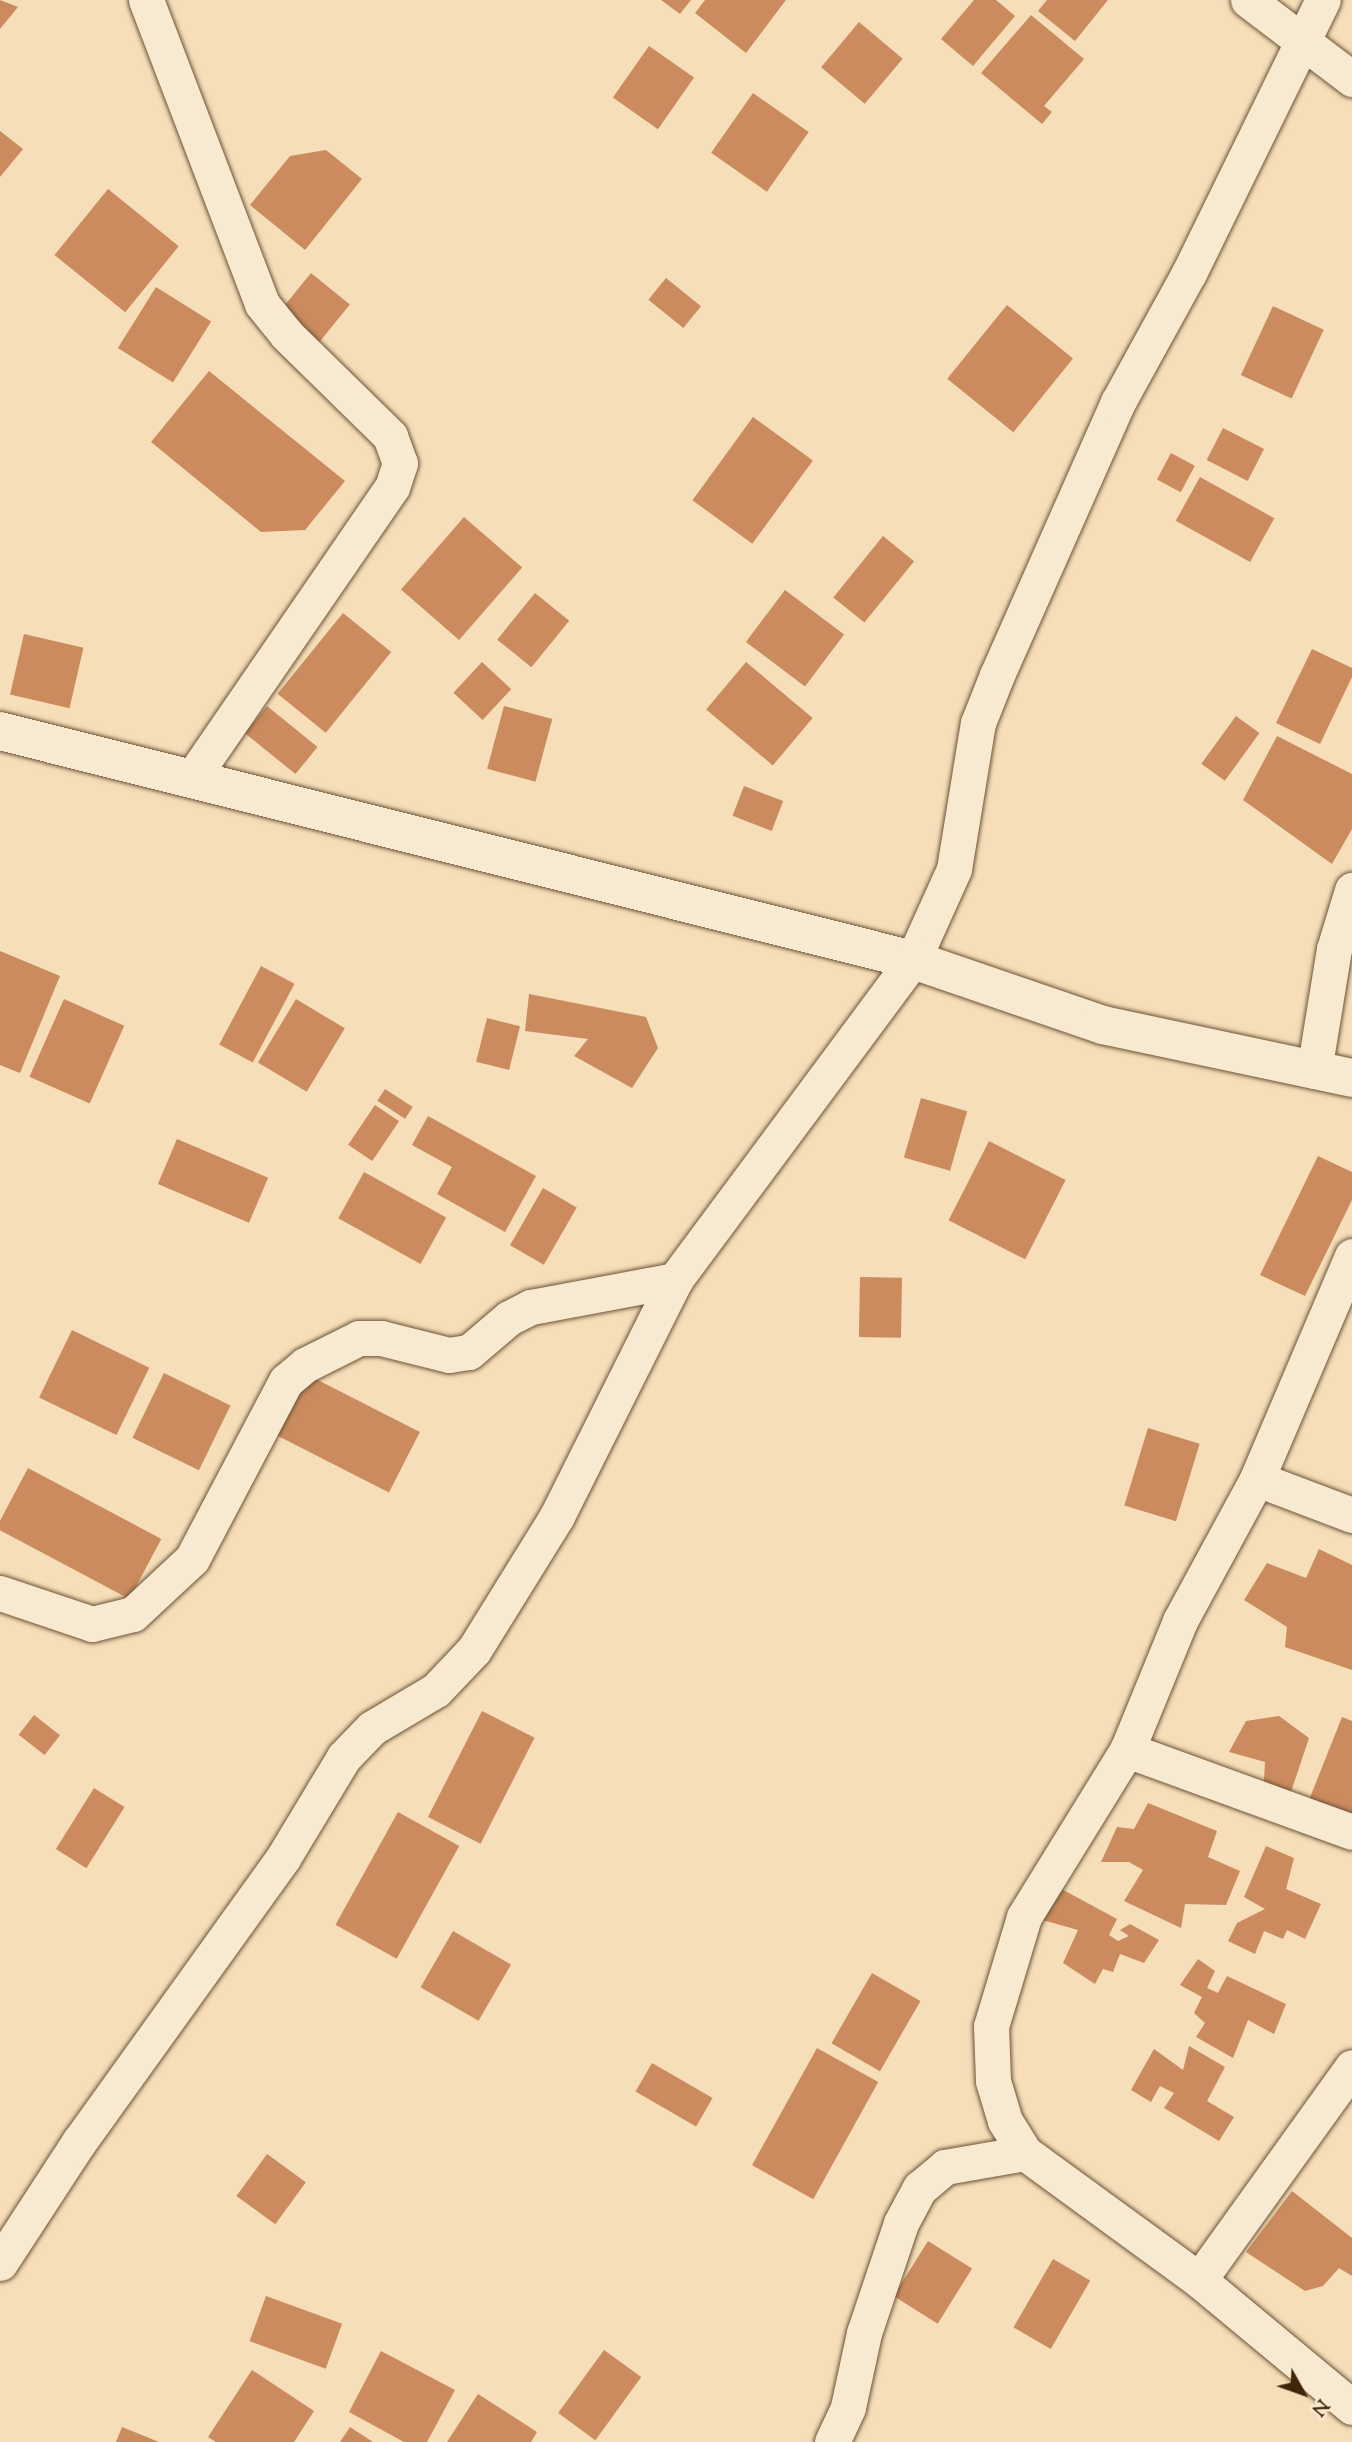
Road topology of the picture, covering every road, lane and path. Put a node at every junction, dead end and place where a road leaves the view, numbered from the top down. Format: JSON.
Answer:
{"nodes":[{"id":1,"x":146,"y":0,"type":"edge"},
{"id":2,"x":1248,"y":0,"type":"edge"},
{"id":3,"x":1323,"y":0,"type":"edge"},
{"id":4,"x":1302,"y":39,"type":"junction"},
{"id":5,"x":1352,"y":79,"type":"edge"},
{"id":6,"x":0,"y":731,"type":"edge"},
{"id":7,"x":191,"y":779,"type":"junction"},
{"id":8,"x":1352,"y":890,"type":"edge"},
{"id":9,"x":913,"y":960,"type":"junction"},
{"id":10,"x":1314,"y":1071,"type":"junction"},
{"id":11,"x":1352,"y":1078,"type":"edge"},
{"id":12,"x":1352,"y":1256,"type":"edge"},
{"id":13,"x":675,"y":1280,"type":"junction"},
{"id":14,"x":1257,"y":1479,"type":"junction"},
{"id":15,"x":1352,"y":1515,"type":"edge"},
{"id":16,"x":0,"y":1593,"type":"edge"},
{"id":17,"x":1127,"y":1750,"type":"junction"},
{"id":18,"x":1352,"y":1832,"type":"edge"},
{"id":19,"x":1352,"y":2068,"type":"edge"},
{"id":20,"x":1025,"y":2153,"type":"junction"},
{"id":21,"x":0,"y":2263,"type":"edge"},
{"id":22,"x":1199,"y":2280,"type":"junction"},
{"id":23,"x":1352,"y":2407,"type":"edge"},
{"id":24,"x":832,"y":2442,"type":"edge"}],
"edges":[{"from":1,"to":7,"type":"street"},
{"from":2,"to":4,"type":"street"},
{"from":3,"to":4,"type":"street"},
{"from":4,"to":5,"type":"street"},
{"from":4,"to":9,"type":"street"},
{"from":6,"to":7,"type":"street"},
{"from":7,"to":9,"type":"street"},
{"from":8,"to":10,"type":"street"},
{"from":9,"to":10,"type":"street"},
{"from":9,"to":13,"type":"street"},
{"from":10,"to":11,"type":"street"},
{"from":12,"to":14,"type":"street"},
{"from":13,"to":16,"type":"street"},
{"from":13,"to":21,"type":"street"},
{"from":14,"to":15,"type":"street"},
{"from":14,"to":17,"type":"street"},
{"from":17,"to":18,"type":"street"},
{"from":17,"to":20,"type":"street"},
{"from":19,"to":22,"type":"street"},
{"from":20,"to":22,"type":"street"},
{"from":20,"to":24,"type":"street"},
{"from":22,"to":23,"type":"street"}]}
